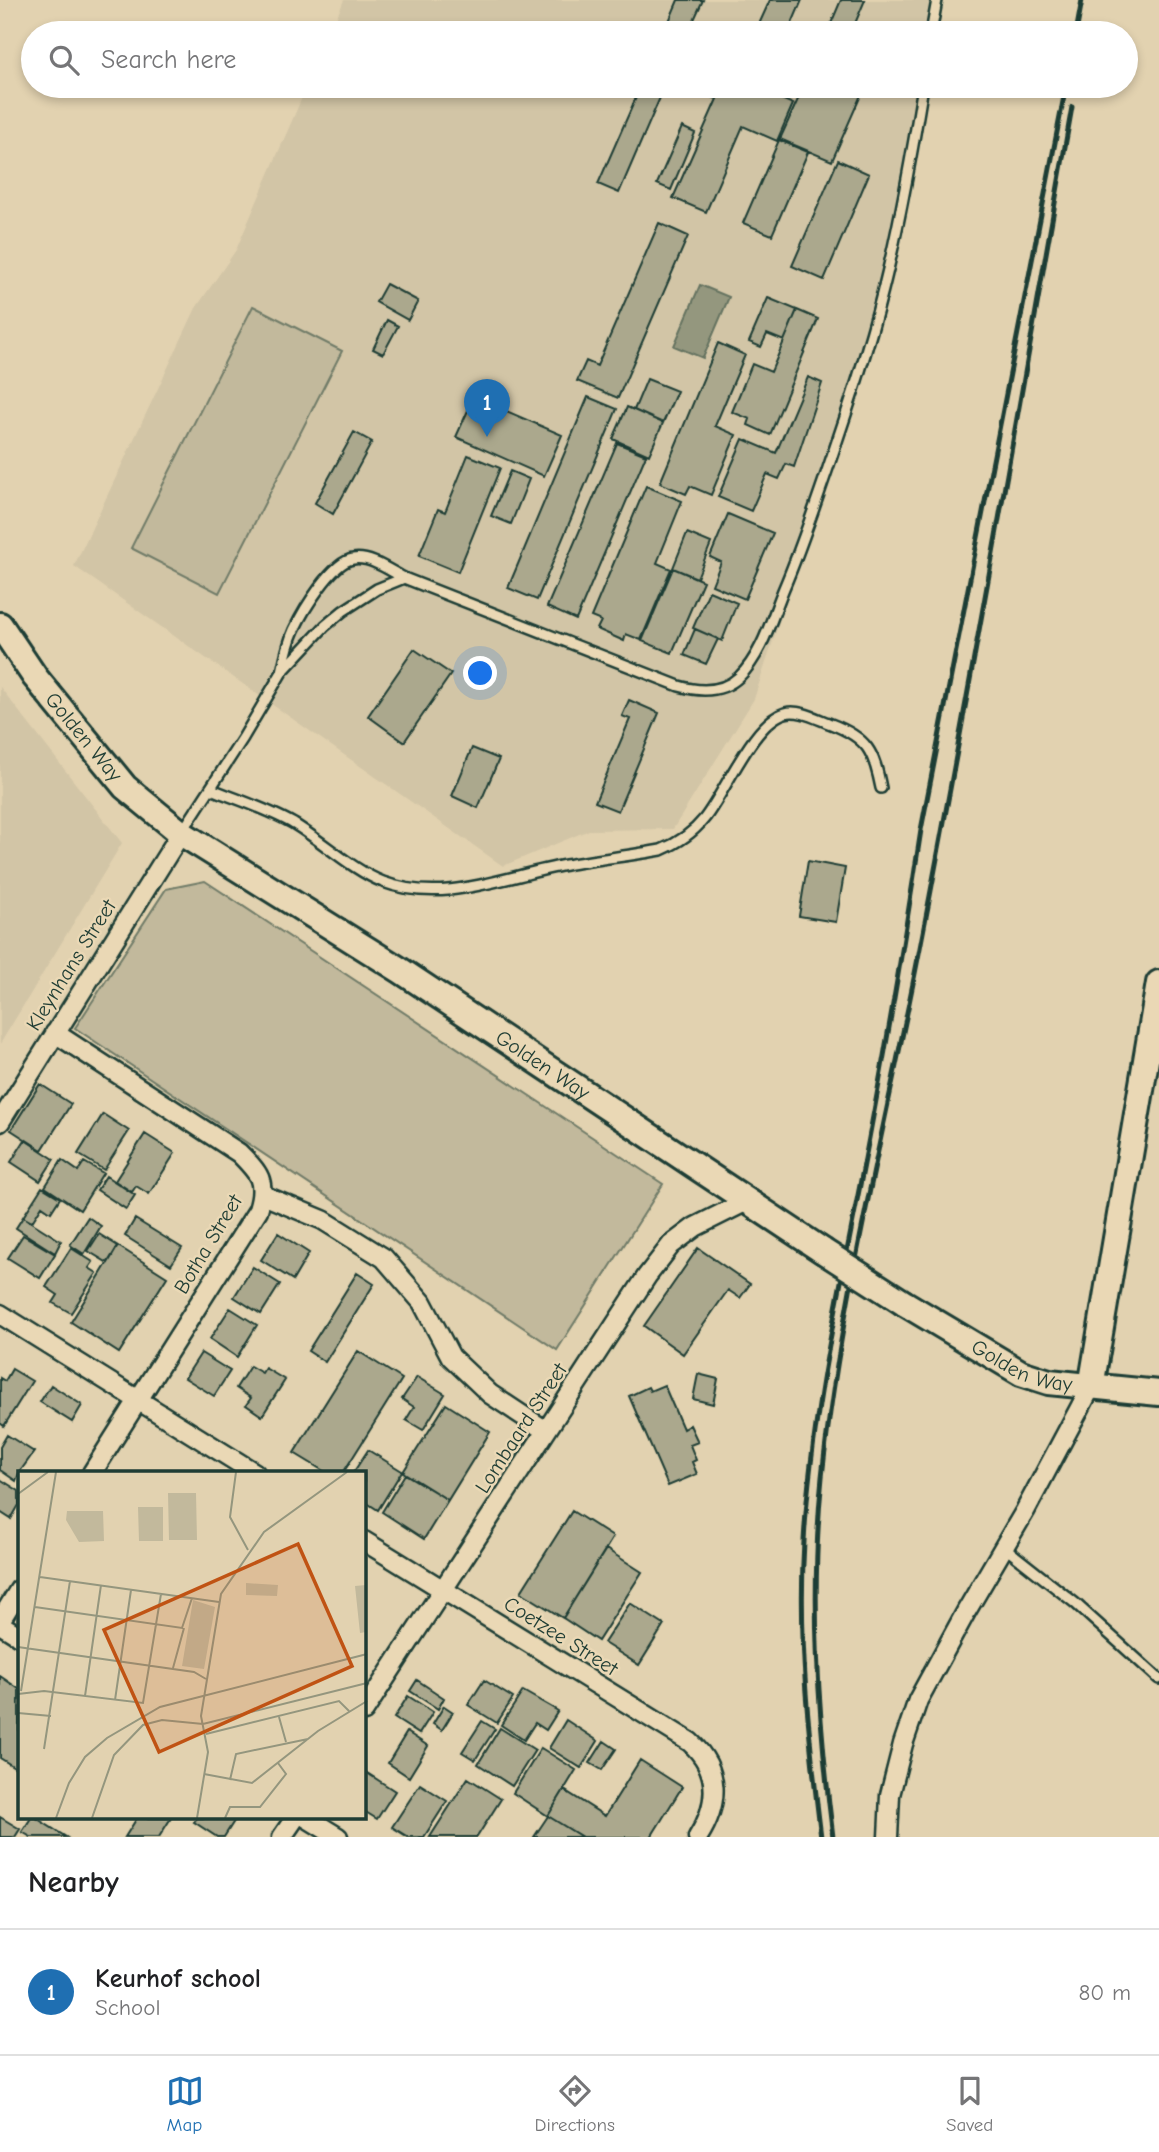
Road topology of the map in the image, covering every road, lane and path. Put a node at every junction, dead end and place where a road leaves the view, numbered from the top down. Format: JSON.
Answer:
{"nodes":[{"id":1,"x":937,"y":0,"type":"edge"},
{"id":2,"x":933,"y":21,"type":"edge"},
{"id":3,"x":920,"y":98,"type":"edge"},
{"id":4,"x":404,"y":578,"type":"junction"},
{"id":5,"x":0,"y":625,"type":"edge"},
{"id":6,"x":282,"y":672,"type":"junction"},
{"id":7,"x":881,"y":788,"type":"dead end"},
{"id":8,"x":211,"y":789,"type":"junction"},
{"id":9,"x":181,"y":834,"type":"junction"},
{"id":10,"x":1159,"y":983,"type":"edge"},
{"id":11,"x":55,"y":1032,"type":"junction"},
{"id":12,"x":0,"y":1122,"type":"edge"},
{"id":13,"x":263,"y":1195,"type":"junction"},
{"id":14,"x":747,"y":1201,"type":"junction"},
{"id":15,"x":0,"y":1314,"type":"edge"},
{"id":16,"x":1091,"y":1387,"type":"junction"},
{"id":17,"x":1159,"y":1393,"type":"edge"},
{"id":18,"x":138,"y":1400,"type":"junction"},
{"id":19,"x":546,"y":1431,"type":"junction"},
{"id":20,"x":93,"y":1471,"type":"edge"},
{"id":21,"x":252,"y":1471,"type":"edge"},
{"id":22,"x":366,"y":1542,"type":"edge"},
{"id":23,"x":1004,"y":1547,"type":"junction"},
{"id":24,"x":443,"y":1590,"type":"junction"},
{"id":25,"x":18,"y":1592,"type":"edge"},
{"id":26,"x":0,"y":1622,"type":"edge"},
{"id":27,"x":18,"y":1635,"type":"edge"},
{"id":28,"x":1159,"y":1679,"type":"edge"},
{"id":29,"x":366,"y":1708,"type":"edge"},
{"id":30,"x":294,"y":1820,"type":"edge"},
{"id":31,"x":310,"y":1820,"type":"edge"},
{"id":32,"x":282,"y":1837,"type":"edge"},
{"id":33,"x":338,"y":1837,"type":"edge"},
{"id":34,"x":698,"y":1837,"type":"edge"},
{"id":35,"x":888,"y":1837,"type":"edge"}],
"edges":[{"from":1,"to":2,"type":"lane"},
{"from":3,"to":4,"type":"lane"},
{"from":4,"to":6,"type":"lane"},
{"from":4,"to":6,"type":"lane"},
{"from":5,"to":9,"type":"street","name":"Golden Way"},
{"from":6,"to":8,"type":"lane"},
{"from":7,"to":8,"type":"lane"},
{"from":8,"to":9,"type":"lane"},
{"from":9,"to":11,"type":"street","name":"Kleynhans Street"},
{"from":9,"to":14,"type":"street","name":"Golden Way"},
{"from":10,"to":16,"type":"street"},
{"from":11,"to":12,"type":"street","name":"Kleynhans Street"},
{"from":11,"to":13,"type":"street","name":"Botha Street"},
{"from":13,"to":18,"type":"street","name":"Botha Street"},
{"from":13,"to":19,"type":"street"},
{"from":14,"to":16,"type":"street","name":"Golden Way","bridge":true},
{"from":14,"to":19,"type":"street","name":"Lombaard Street"},
{"from":15,"to":18,"type":"street"},
{"from":16,"to":17,"type":"street","name":"Golden Way"},
{"from":16,"to":23,"type":"street"},
{"from":18,"to":20,"type":"street","name":"Botha Street"},
{"from":18,"to":21,"type":"street"},
{"from":19,"to":24,"type":"street","name":"Lombaard Street"},
{"from":22,"to":24,"type":"street","name":"Coetzee Street"},
{"from":23,"to":28,"type":"lane"},
{"from":23,"to":35,"type":"street"},
{"from":24,"to":29,"type":"street","name":"Lombaard Street"},
{"from":24,"to":34,"type":"street","name":"Coetzee Street"},
{"from":25,"to":26,"type":"street"},
{"from":26,"to":27,"type":"street"},
{"from":30,"to":32,"type":"street"},
{"from":31,"to":33,"type":"street"}]}
